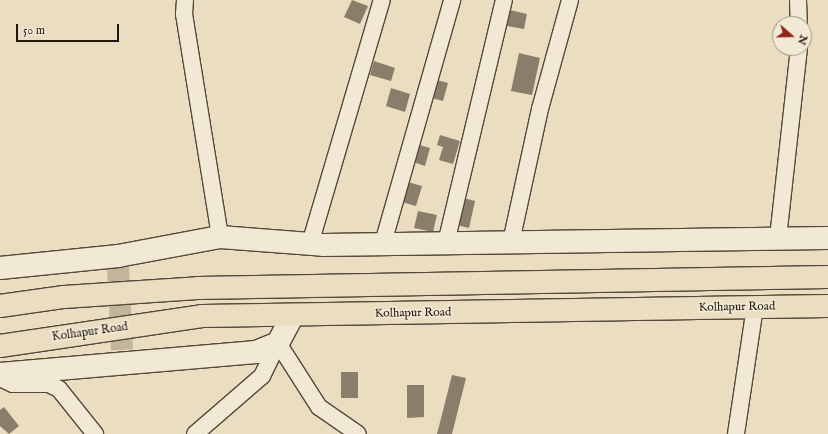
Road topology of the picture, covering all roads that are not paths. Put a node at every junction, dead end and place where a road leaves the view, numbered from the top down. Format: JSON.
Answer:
{"nodes":[{"id":1,"x":185,"y":0,"type":"edge"},
{"id":2,"x":382,"y":0,"type":"edge"},
{"id":3,"x":452,"y":0,"type":"edge"},
{"id":4,"x":504,"y":0,"type":"edge"},
{"id":5,"x":570,"y":0,"type":"edge"},
{"id":6,"x":798,"y":0,"type":"edge"},
{"id":7,"x":799,"y":16,"type":"edge"},
{"id":8,"x":798,"y":56,"type":"edge"},
{"id":9,"x":220,"y":237,"type":"junction"},
{"id":10,"x":778,"y":238,"type":"junction"},
{"id":11,"x":828,"y":238,"type":"edge"},
{"id":12,"x":511,"y":242,"type":"junction"},
{"id":13,"x":383,"y":243,"type":"junction"},
{"id":14,"x":446,"y":243,"type":"junction"},
{"id":15,"x":310,"y":244,"type":"junction"},
{"id":16,"x":0,"y":268,"type":"edge"},
{"id":17,"x":828,"y":277,"type":"edge"},
{"id":18,"x":0,"y":306,"type":"edge"},
{"id":19,"x":828,"y":306,"type":"edge"},
{"id":20,"x":755,"y":307,"type":"junction"},
{"id":21,"x":293,"y":314,"type":"junction"},
{"id":22,"x":278,"y":343,"type":"junction"},
{"id":23,"x":0,"y":346,"type":"edge"},
{"id":24,"x":0,"y":374,"type":"edge"},
{"id":25,"x":0,"y":378,"type":"edge"},
{"id":26,"x":353,"y":433,"type":"edge"},
{"id":27,"x":95,"y":434,"type":"edge"},
{"id":28,"x":195,"y":434,"type":"edge"},
{"id":29,"x":736,"y":434,"type":"edge"}],
"edges":[{"from":1,"to":9,"type":"street"},
{"from":2,"to":15,"type":"street"},
{"from":3,"to":13,"type":"street"},
{"from":4,"to":14,"type":"street"},
{"from":5,"to":12,"type":"street"},
{"from":6,"to":7,"type":"street"},
{"from":8,"to":10,"type":"street"},
{"from":9,"to":15,"type":"street"},
{"from":9,"to":16,"type":"street"},
{"from":10,"to":11,"type":"street"},
{"from":10,"to":12,"type":"street"},
{"from":12,"to":14,"type":"street"},
{"from":13,"to":14,"type":"street"},
{"from":13,"to":15,"type":"street"},
{"from":17,"to":18,"type":"highway"},
{"from":19,"to":20,"type":"highway","name":"Kolhapur Road"},
{"from":20,"to":21,"type":"highway","name":"Kolhapur Road"},
{"from":20,"to":29,"type":"street"},
{"from":21,"to":22,"type":"street"},
{"from":21,"to":23,"type":"highway","name":"Kolhapur Road"},
{"from":22,"to":24,"type":"street"},
{"from":22,"to":26,"type":"street"},
{"from":22,"to":28,"type":"street"},
{"from":25,"to":27,"type":"street"}]}
